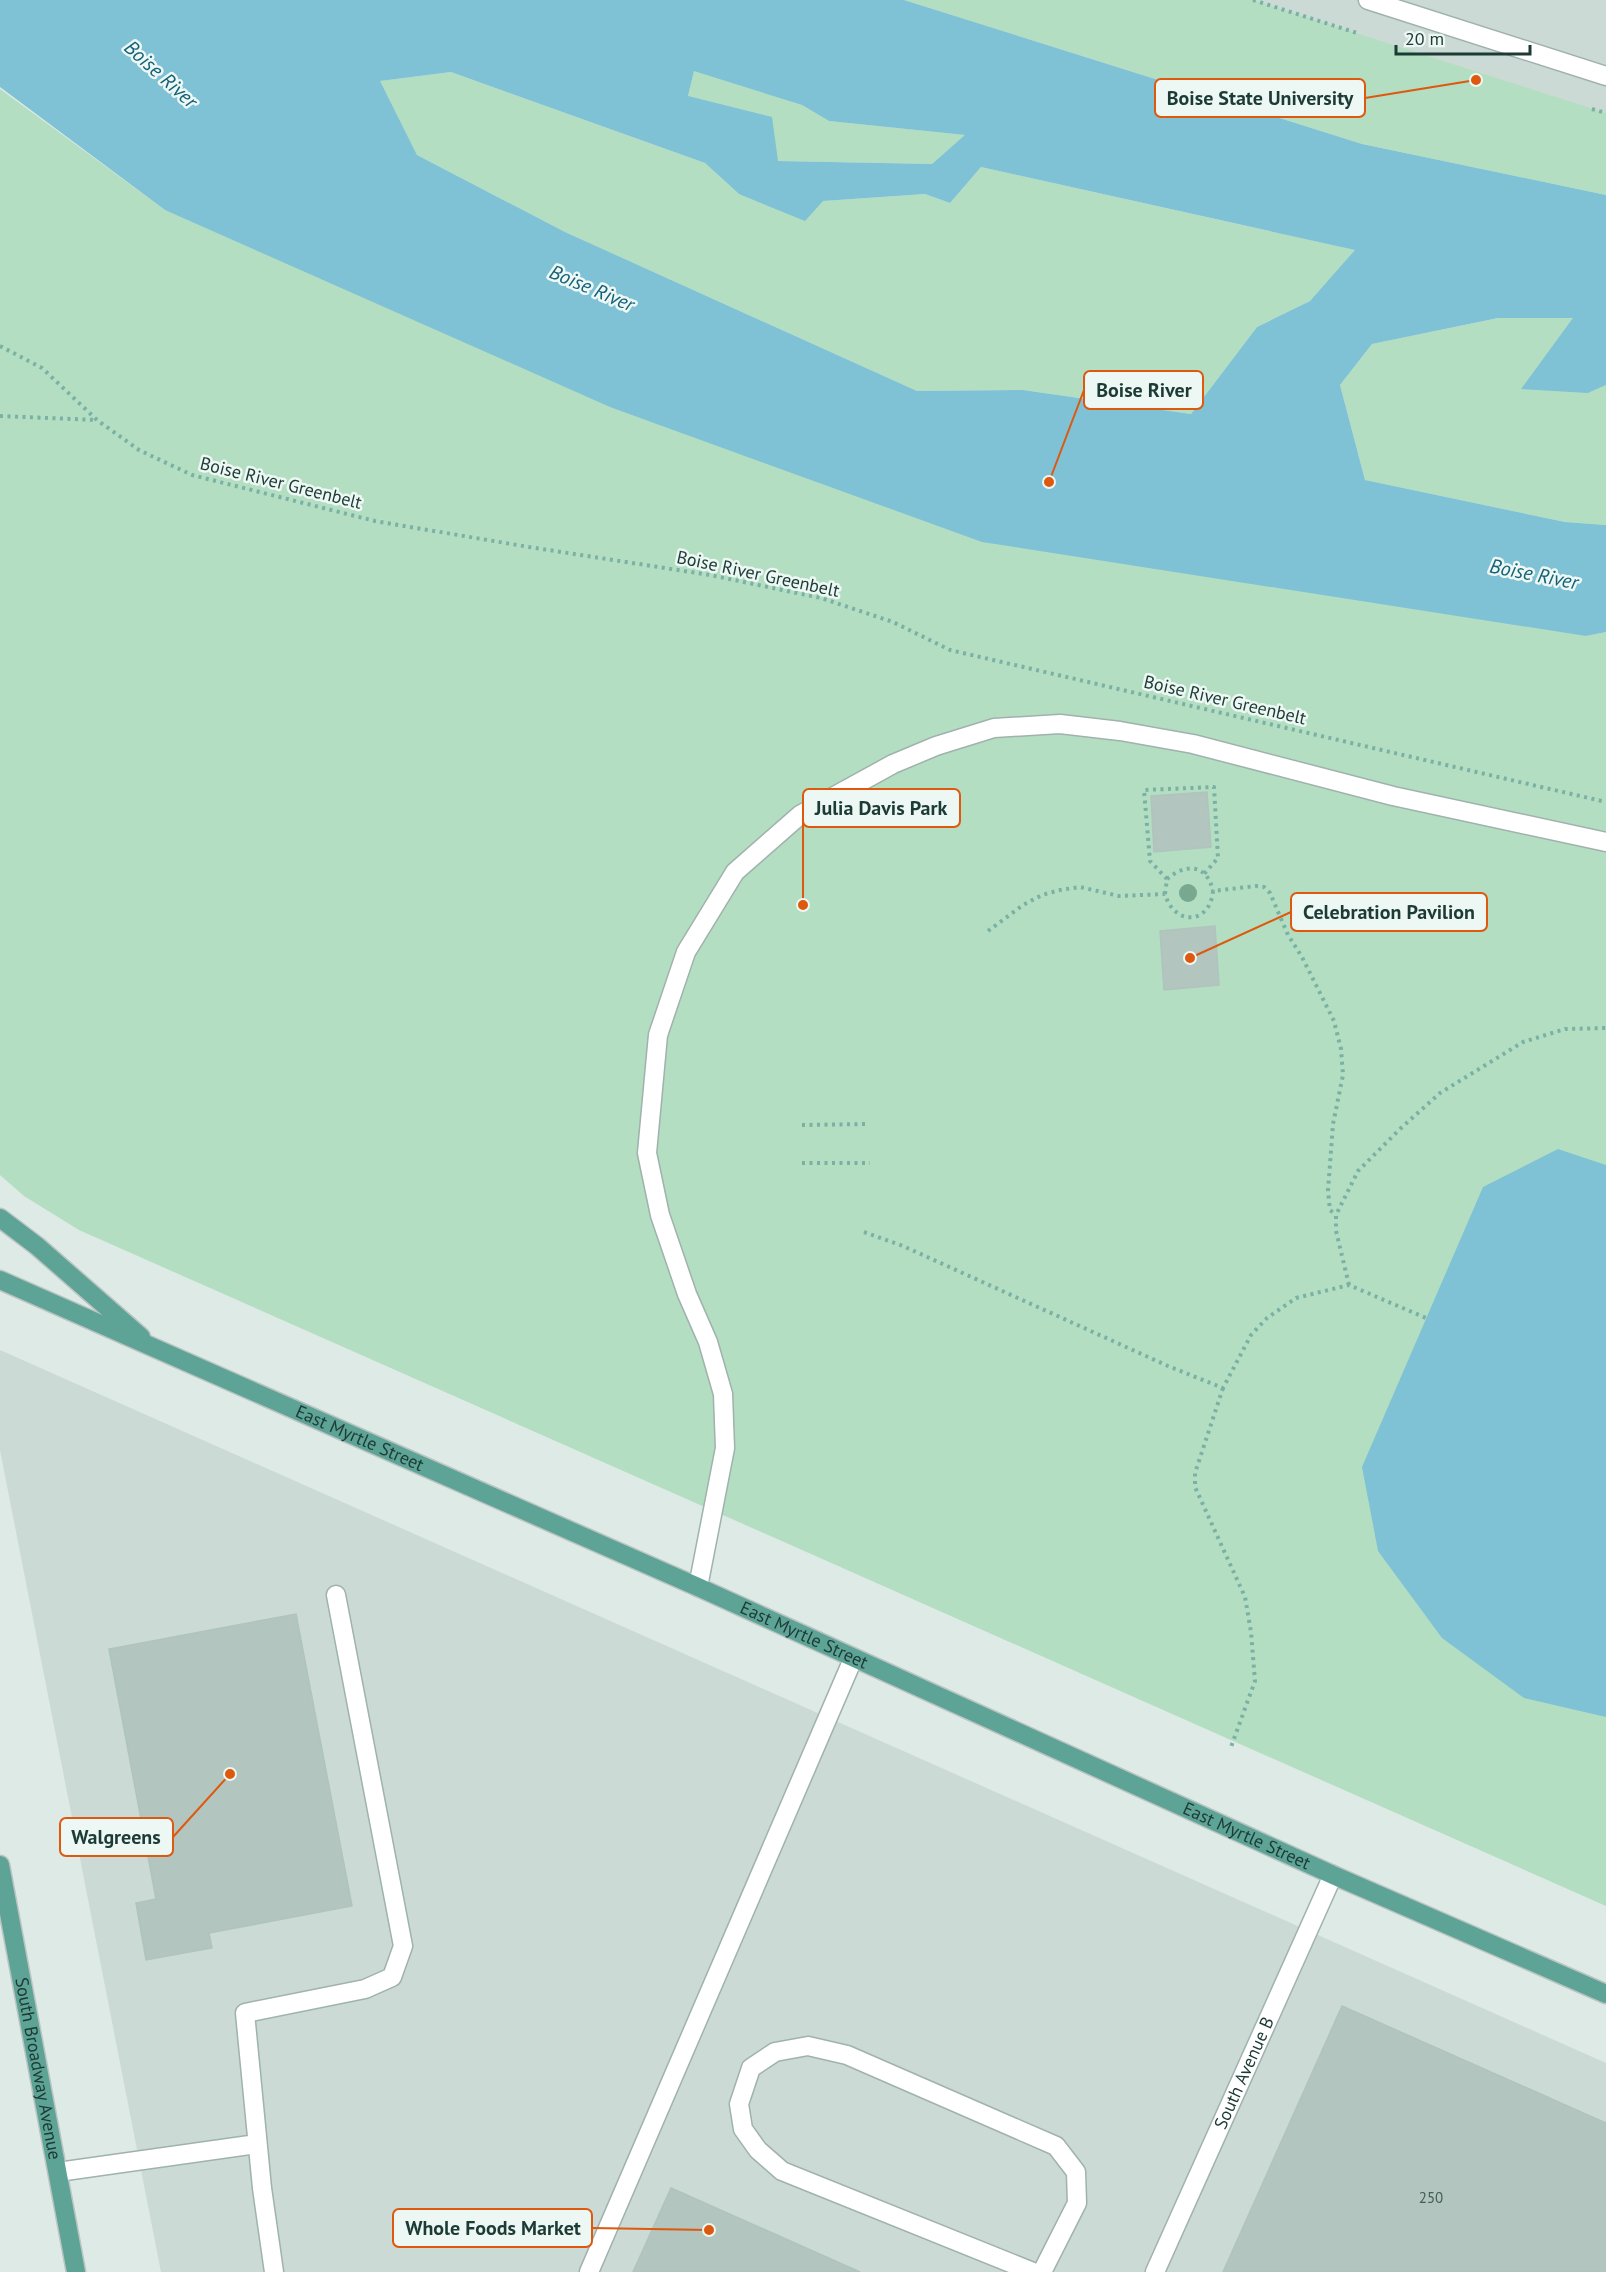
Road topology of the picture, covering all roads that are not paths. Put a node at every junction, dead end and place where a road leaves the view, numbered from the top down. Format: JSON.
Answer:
{"nodes":[{"id":1,"x":1368,"y":0,"type":"edge"},
{"id":2,"x":1606,"y":76,"type":"edge"},
{"id":3,"x":1606,"y":842,"type":"edge"},
{"id":4,"x":0,"y":1218,"type":"edge"},
{"id":5,"x":0,"y":1280,"type":"edge"},
{"id":6,"x":154,"y":1347,"type":"junction"},
{"id":7,"x":698,"y":1587,"type":"junction"},
{"id":8,"x":336,"y":1594,"type":"dead end"},
{"id":9,"x":853,"y":1659,"type":"junction"},
{"id":10,"x":0,"y":1865,"type":"edge"},
{"id":11,"x":1333,"y":1875,"type":"junction"},
{"id":12,"x":1606,"y":1994,"type":"edge"},
{"id":13,"x":257,"y":2144,"type":"junction"},
{"id":14,"x":58,"y":2172,"type":"junction"},
{"id":15,"x":76,"y":2272,"type":"edge"},
{"id":16,"x":274,"y":2272,"type":"edge"},
{"id":17,"x":589,"y":2272,"type":"edge"},
{"id":18,"x":1033,"y":2272,"type":"edge"},
{"id":19,"x":1042,"y":2272,"type":"edge"},
{"id":20,"x":1155,"y":2272,"type":"edge"}],
"edges":[{"from":1,"to":2,"type":"street"},
{"from":3,"to":7,"type":"street"},
{"from":4,"to":6,"type":"main road"},
{"from":5,"to":6,"type":"main road","name":"East Myrtle Street"},
{"from":6,"to":7,"type":"main road","name":"East Myrtle Street"},
{"from":7,"to":9,"type":"main road","name":"East Myrtle Street"},
{"from":8,"to":13,"type":"street"},
{"from":9,"to":11,"type":"main road","name":"East Myrtle Street"},
{"from":9,"to":17,"type":"street"},
{"from":10,"to":14,"type":"main road","name":"South Broadway Avenue"},
{"from":11,"to":12,"type":"main road","name":"East Myrtle Street"},
{"from":11,"to":20,"type":"street","name":"South Avenue B"},
{"from":13,"to":14,"type":"street"},
{"from":13,"to":16,"type":"street"},
{"from":14,"to":15,"type":"main road","name":"South Broadway Avenue"},
{"from":18,"to":19,"type":"street"}]}
